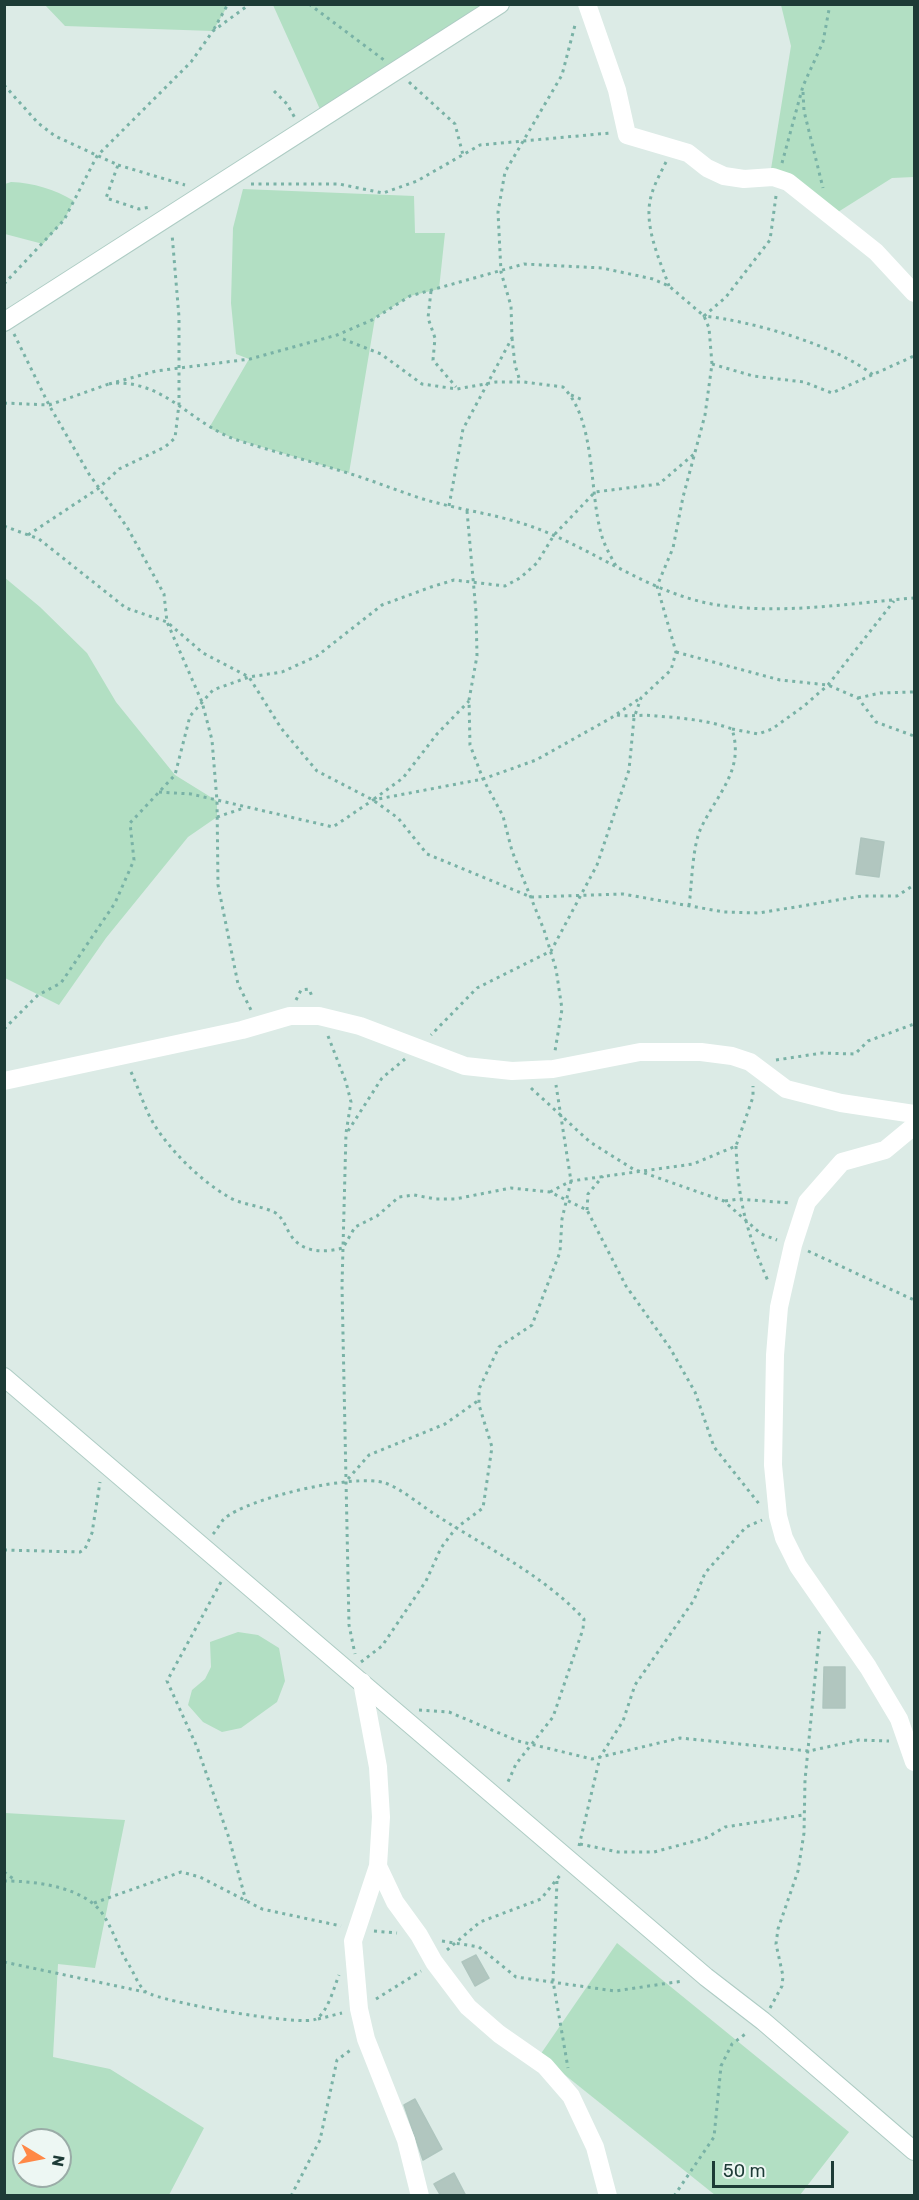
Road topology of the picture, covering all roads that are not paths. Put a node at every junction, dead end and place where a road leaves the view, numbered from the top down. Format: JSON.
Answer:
{"nodes":[{"id":1,"x":500,"y":4,"type":"edge"},
{"id":2,"x":587,"y":4,"type":"edge"},
{"id":3,"x":915,"y":293,"type":"edge"},
{"id":4,"x":6,"y":321,"type":"edge"},
{"id":5,"x":4,"y":1081,"type":"edge"},
{"id":6,"x":915,"y":1114,"type":"edge"},
{"id":7,"x":915,"y":1126,"type":"edge"},
{"id":8,"x":4,"y":1377,"type":"edge"},
{"id":9,"x":362,"y":1682,"type":"junction"},
{"id":10,"x":915,"y":1762,"type":"edge"},
{"id":11,"x":378,"y":1866,"type":"junction"},
{"id":12,"x":915,"y":2151,"type":"edge"},
{"id":13,"x":420,"y":2196,"type":"edge"},
{"id":14,"x":608,"y":2196,"type":"edge"}],
"edges":[{"from":1,"to":4,"type":"street"},
{"from":2,"to":3,"type":"street"},
{"from":5,"to":6,"type":"street"},
{"from":7,"to":10,"type":"street"},
{"from":8,"to":9,"type":"street"},
{"from":9,"to":11,"type":"street"},
{"from":9,"to":12,"type":"street"},
{"from":11,"to":13,"type":"street"},
{"from":11,"to":14,"type":"street"}]}
